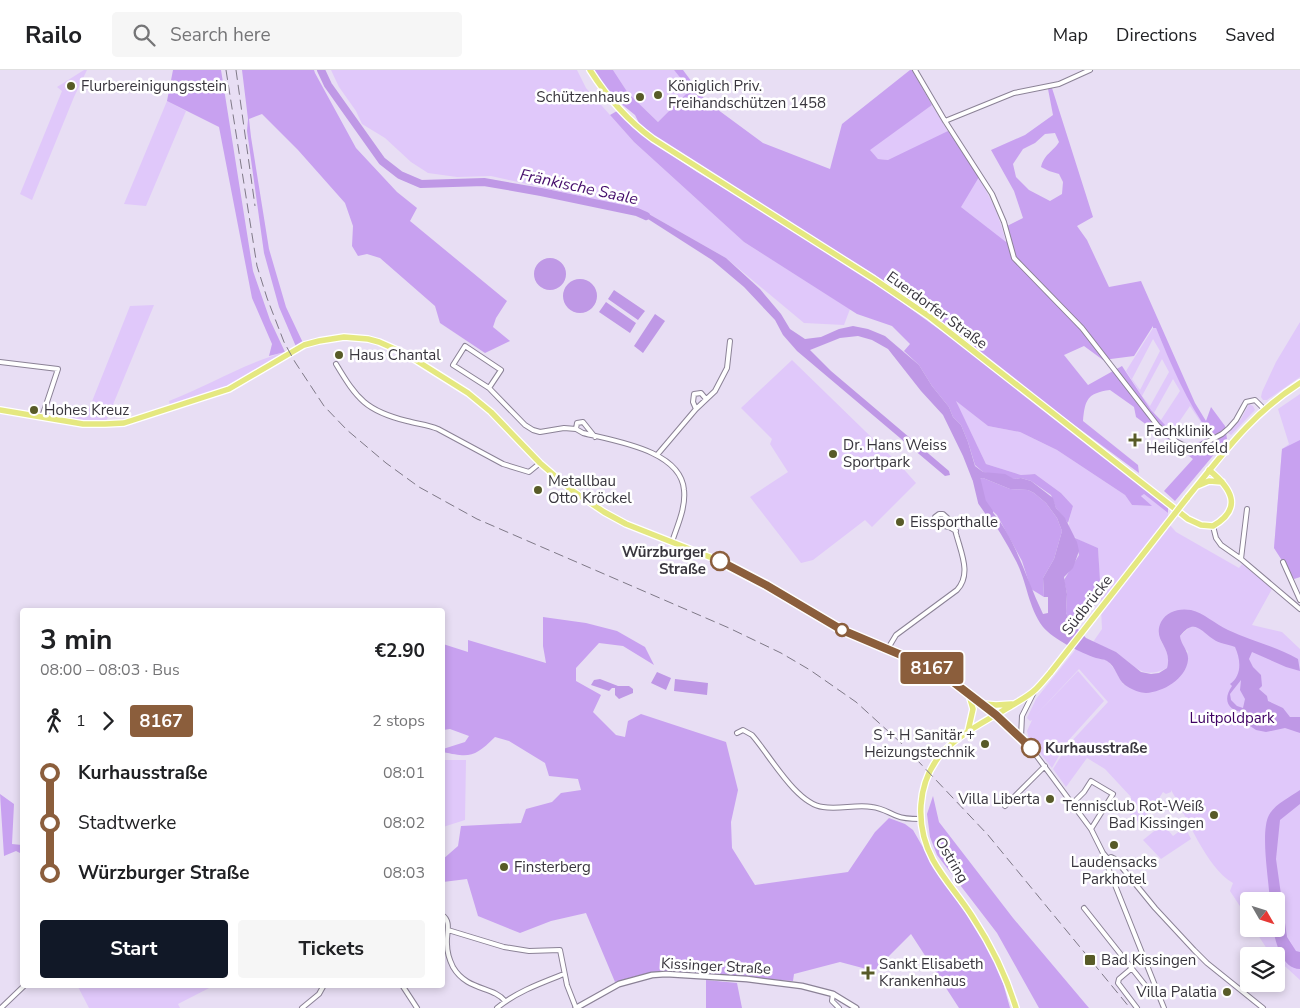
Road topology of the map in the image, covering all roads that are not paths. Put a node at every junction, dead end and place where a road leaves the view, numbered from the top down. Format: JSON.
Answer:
{"nodes":[{"id":1,"x":590,"y":70,"type":"edge"},
{"id":2,"x":916,"y":70,"type":"edge"},
{"id":3,"x":1090,"y":70,"type":"edge"},
{"id":4,"x":945,"y":121,"type":"junction"},
{"id":5,"x":730,"y":341,"type":"dead end"},
{"id":6,"x":0,"y":362,"type":"edge"},
{"id":7,"x":336,"y":364,"type":"dead end"},
{"id":8,"x":1300,"y":383,"type":"edge"},
{"id":9,"x":488,"y":388,"type":"junction"},
{"id":10,"x":706,"y":399,"type":"junction"},
{"id":11,"x":696,"y":409,"type":"junction"},
{"id":12,"x":1264,"y":409,"type":"junction"},
{"id":13,"x":0,"y":410,"type":"edge"},
{"id":14,"x":42,"y":417,"type":"junction"},
{"id":15,"x":576,"y":429,"type":"junction"},
{"id":16,"x":595,"y":436,"type":"junction"},
{"id":17,"x":657,"y":455,"type":"junction"},
{"id":18,"x":540,"y":463,"type":"junction"},
{"id":19,"x":1209,"y":470,"type":"junction"},
{"id":20,"x":1223,"y":482,"type":"junction"},
{"id":21,"x":1195,"y":487,"type":"junction"},
{"id":22,"x":1247,"y":509,"type":"dead end"},
{"id":23,"x":1213,"y":526,"type":"junction"},
{"id":24,"x":956,"y":531,"type":"junction"},
{"id":25,"x":672,"y":542,"type":"junction"},
{"id":26,"x":1241,"y":559,"type":"junction"},
{"id":27,"x":1283,"y":562,"type":"dead end"},
{"id":28,"x":1300,"y":600,"type":"edge"},
{"id":29,"x":1300,"y":609,"type":"edge"},
{"id":30,"x":887,"y":650,"type":"junction"},
{"id":31,"x":1036,"y":690,"type":"junction"},
{"id":32,"x":968,"y":693,"type":"junction"},
{"id":33,"x":1015,"y":703,"type":"junction"},
{"id":34,"x":982,"y":704,"type":"junction"},
{"id":35,"x":996,"y":715,"type":"junction"},
{"id":36,"x":968,"y":731,"type":"junction"},
{"id":37,"x":737,"y":733,"type":"dead end"},
{"id":38,"x":1021,"y":737,"type":"junction"},
{"id":39,"x":1045,"y":766,"type":"junction"},
{"id":40,"x":1072,"y":804,"type":"junction"},
{"id":41,"x":1005,"y":806,"type":"dead end"},
{"id":42,"x":920,"y":819,"type":"junction"},
{"id":43,"x":1091,"y":829,"type":"junction"},
{"id":44,"x":1108,"y":859,"type":"junction"},
{"id":45,"x":1084,"y":908,"type":"dead end"},
{"id":46,"x":445,"y":917,"type":"edge"},
{"id":47,"x":448,"y":930,"type":"junction"},
{"id":48,"x":1132,"y":968,"type":"junction"},
{"id":49,"x":564,"y":974,"type":"junction"},
{"id":50,"x":22,"y":988,"type":"edge"},
{"id":51,"x":322,"y":988,"type":"edge"},
{"id":52,"x":404,"y":988,"type":"edge"},
{"id":53,"x":1156,"y":990,"type":"junction"},
{"id":54,"x":833,"y":994,"type":"junction"},
{"id":55,"x":505,"y":1001,"type":"junction"},
{"id":56,"x":0,"y":1008,"type":"edge"},
{"id":57,"x":302,"y":1008,"type":"edge"},
{"id":58,"x":416,"y":1008,"type":"edge"},
{"id":59,"x":497,"y":1008,"type":"edge"},
{"id":60,"x":576,"y":1008,"type":"edge"},
{"id":61,"x":839,"y":1008,"type":"edge"},
{"id":62,"x":856,"y":1008,"type":"edge"},
{"id":63,"x":1016,"y":1008,"type":"edge"},
{"id":64,"x":1137,"y":1008,"type":"edge"},
{"id":65,"x":1164,"y":1008,"type":"edge"},
{"id":66,"x":1262,"y":1008,"type":"edge"}],
"edges":[{"from":1,"to":23,"type":"main road","name":"Euerdorfer Straße"},
{"from":2,"to":4,"type":"street"},
{"from":3,"to":4,"type":"street"},
{"from":4,"to":12,"type":"street"},
{"from":5,"to":10,"type":"street"},
{"from":6,"to":14,"type":"street"},
{"from":7,"to":18,"type":"street"},
{"from":8,"to":12,"type":"main road","name":"Südbrücke"},
{"from":9,"to":9,"type":"street"},
{"from":9,"to":15,"type":"street"},
{"from":10,"to":11,"type":"street"},
{"from":10,"to":11,"type":"street"},
{"from":11,"to":17,"type":"street"},
{"from":12,"to":19,"type":"main road","name":"Südbrücke"},
{"from":13,"to":14,"type":"main road"},
{"from":14,"to":18,"type":"main road"},
{"from":15,"to":16,"type":"street"},
{"from":15,"to":16,"type":"street"},
{"from":16,"to":17,"type":"street"},
{"from":17,"to":25,"type":"street"},
{"from":18,"to":25,"type":"main road"},
{"from":19,"to":20,"type":"main road"},
{"from":19,"to":21,"type":"main road","name":"Südbrücke"},
{"from":20,"to":21,"type":"main road"},
{"from":20,"to":23,"type":"main road"},
{"from":21,"to":31,"type":"main road","name":"Südbrücke","bridge":true},
{"from":22,"to":26,"type":"street"},
{"from":23,"to":26,"type":"street"},
{"from":24,"to":24,"type":"street"},
{"from":24,"to":30,"type":"street"},
{"from":25,"to":30,"type":"main road"},
{"from":26,"to":29,"type":"street"},
{"from":27,"to":28,"type":"street"},
{"from":30,"to":32,"type":"main road"},
{"from":31,"to":33,"type":"main road","name":"Südbrücke"},
{"from":31,"to":38,"type":"street"},
{"from":32,"to":34,"type":"main road"},
{"from":32,"to":36,"type":"main road"},
{"from":33,"to":34,"type":"main road"},
{"from":33,"to":35,"type":"main road","name":"Südbrücke"},
{"from":34,"to":35,"type":"main road"},
{"from":35,"to":36,"type":"main road","name":"Ostring"},
{"from":35,"to":38,"type":"street"},
{"from":36,"to":42,"type":"main road","name":"Ostring"},
{"from":37,"to":42,"type":"street"},
{"from":38,"to":39,"type":"street"},
{"from":39,"to":40,"type":"street"},
{"from":39,"to":41,"type":"street"},
{"from":40,"to":43,"type":"street"},
{"from":40,"to":43,"type":"street"},
{"from":42,"to":63,"type":"main road","name":"Ostring"},
{"from":43,"to":44,"type":"street"},
{"from":44,"to":53,"type":"street"},
{"from":44,"to":66,"type":"street"},
{"from":45,"to":48,"type":"street"},
{"from":46,"to":47,"type":"street"},
{"from":47,"to":49,"type":"street"},
{"from":47,"to":55,"type":"street"},
{"from":48,"to":53,"type":"street"},
{"from":48,"to":64,"type":"street"},
{"from":49,"to":55,"type":"street"},
{"from":49,"to":60,"type":"street"},
{"from":50,"to":56,"type":"street"},
{"from":51,"to":57,"type":"street"},
{"from":52,"to":58,"type":"street"},
{"from":53,"to":65,"type":"street"},
{"from":54,"to":60,"type":"street","name":"Kissinger Straße"},
{"from":54,"to":61,"type":"street"},
{"from":54,"to":62,"type":"street","name":"Kissinger Straße"},
{"from":55,"to":59,"type":"street"}]}
